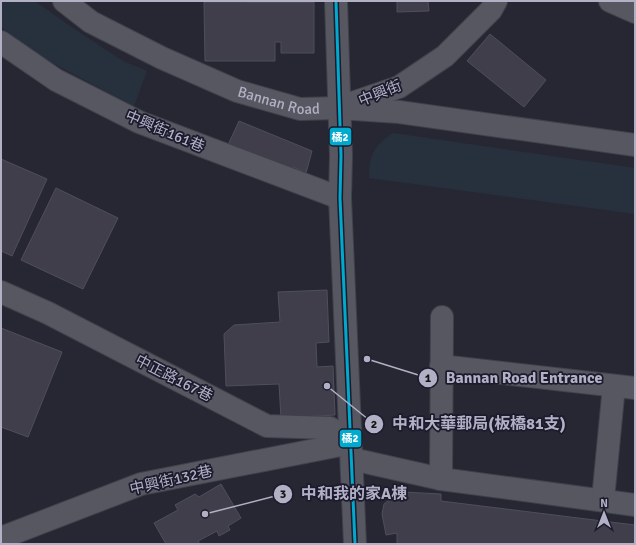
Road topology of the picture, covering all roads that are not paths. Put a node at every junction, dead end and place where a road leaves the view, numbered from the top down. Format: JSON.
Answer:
{"nodes":[{"id":1,"x":64,"y":1,"type":"edge"},
{"id":2,"x":336,"y":1,"type":"edge"},
{"id":3,"x":496,"y":1,"type":"edge"},
{"id":4,"x":610,"y":1,"type":"edge"},
{"id":5,"x":635,"y":12,"type":"edge"},
{"id":6,"x":1,"y":42,"type":"edge"},
{"id":7,"x":339,"y":108,"type":"junction"},
{"id":8,"x":635,"y":145,"type":"edge"},
{"id":9,"x":340,"y":198,"type":"junction"},
{"id":10,"x":1,"y":292,"type":"edge"},
{"id":11,"x":442,"y":317,"type":"dead end"},
{"id":12,"x":441,"y":366,"type":"junction"},
{"id":13,"x":625,"y":387,"type":"edge"},
{"id":14,"x":351,"y":451,"type":"junction"},
{"id":15,"x":441,"y":479,"type":"junction"},
{"id":16,"x":603,"y":499,"type":"junction"},
{"id":17,"x":635,"y":505,"type":"edge"},
{"id":18,"x":2,"y":544,"type":"edge"},
{"id":19,"x":355,"y":544,"type":"edge"}],
"edges":[{"from":1,"to":7,"type":"street","name":"Bannan Road"},
{"from":2,"to":7,"type":"street","name":"中興街"},
{"from":3,"to":7,"type":"street","name":"中興街"},
{"from":4,"to":5,"type":"street"},
{"from":6,"to":9,"type":"street","name":"中興街161巷"},
{"from":7,"to":8,"type":"street","name":"Bannan Road"},
{"from":7,"to":9,"type":"street"},
{"from":9,"to":14,"type":"street"},
{"from":10,"to":14,"type":"street","name":"中正路167巷"},
{"from":11,"to":12,"type":"street"},
{"from":12,"to":13,"type":"street"},
{"from":12,"to":15,"type":"street"},
{"from":13,"to":16,"type":"street"},
{"from":14,"to":15,"type":"street"},
{"from":14,"to":18,"type":"street","name":"中興街132巷"},
{"from":14,"to":19,"type":"street"},
{"from":15,"to":16,"type":"street"},
{"from":16,"to":17,"type":"street"}]}
